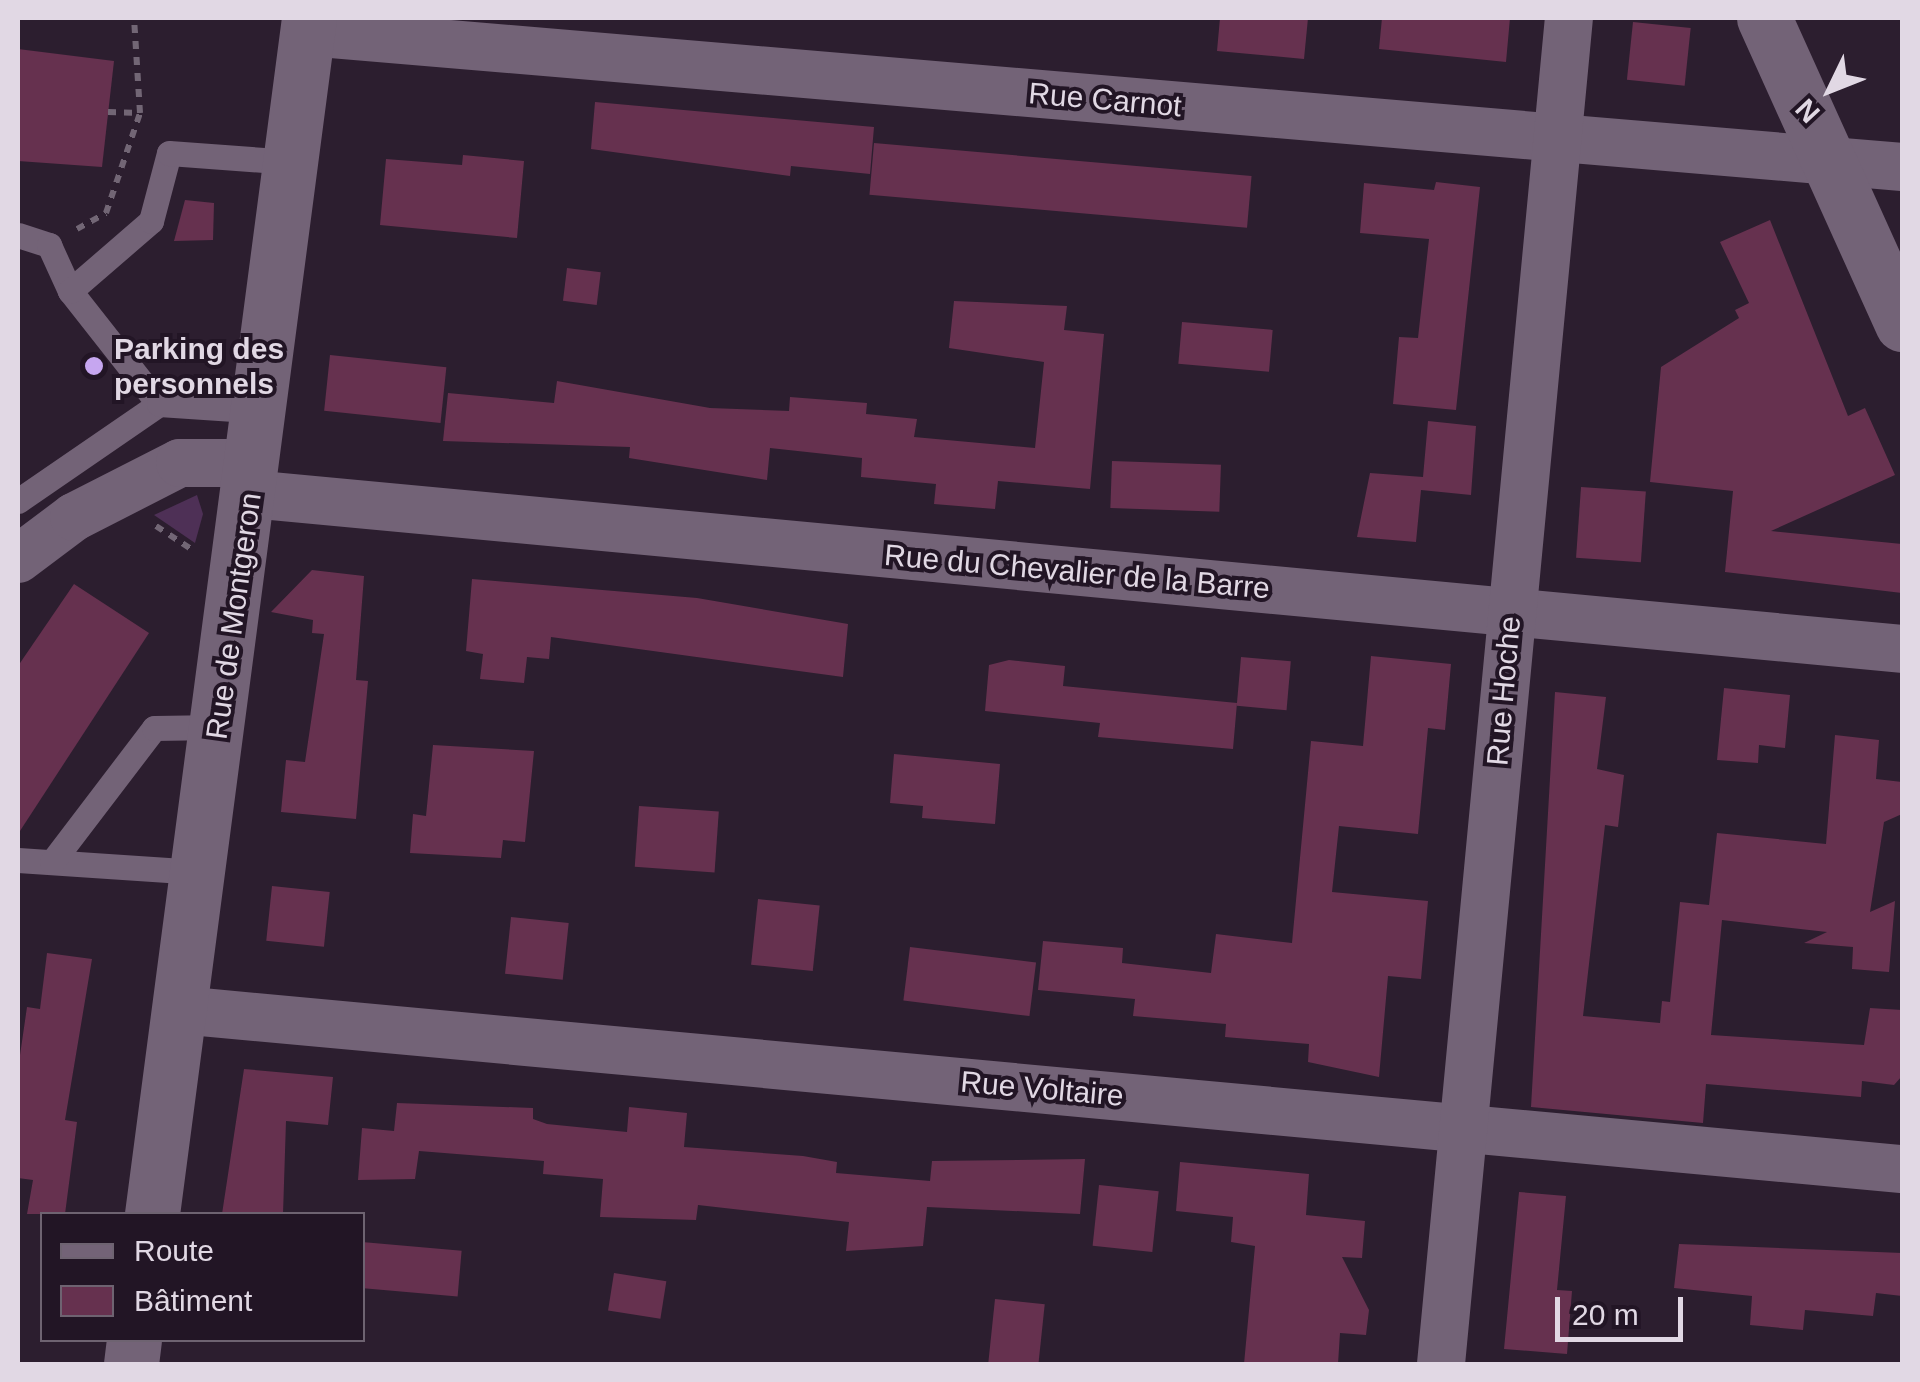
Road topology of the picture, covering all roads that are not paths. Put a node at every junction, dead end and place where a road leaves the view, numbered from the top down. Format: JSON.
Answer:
{"nodes":[{"id":1,"x":1569,"y":18,"type":"edge"},
{"id":2,"x":1764,"y":18,"type":"edge"},
{"id":3,"x":309,"y":25,"type":"edge"},
{"id":4,"x":1558,"y":138,"type":"junction"},
{"id":5,"x":1829,"y":160,"type":"junction"},
{"id":6,"x":292,"y":162,"type":"junction"},
{"id":7,"x":1902,"y":167,"type":"edge"},
{"id":8,"x":18,"y":236,"type":"edge"},
{"id":9,"x":70,"y":290,"type":"junction"},
{"id":10,"x":1902,"y":324,"type":"edge"},
{"id":11,"x":159,"y":404,"type":"junction"},
{"id":12,"x":256,"y":456,"type":"junction"},
{"id":13,"x":18,"y":501,"type":"edge"},
{"id":14,"x":18,"y":558,"type":"edge"},
{"id":15,"x":1512,"y":613,"type":"junction"},
{"id":16,"x":1902,"y":649,"type":"edge"},
{"id":17,"x":218,"y":727,"type":"junction"},
{"id":18,"x":18,"y":860,"type":"edge"},
{"id":19,"x":52,"y":862,"type":"junction"},
{"id":20,"x":198,"y":872,"type":"junction"},
{"id":21,"x":180,"y":1010,"type":"junction"},
{"id":22,"x":1463,"y":1128,"type":"junction"},
{"id":23,"x":1902,"y":1170,"type":"edge"},
{"id":24,"x":152,"y":1212,"type":"edge"},
{"id":25,"x":1441,"y":1364,"type":"edge"}],
"edges":[{"from":1,"to":4,"type":"street","name":"Rue Hoche"},
{"from":2,"to":5,"type":"street"},
{"from":3,"to":4,"type":"street","name":"Rue Carnot"},
{"from":3,"to":6,"type":"street","name":"Rue de Montgeron"},
{"from":4,"to":5,"type":"street","name":"Rue Carnot"},
{"from":4,"to":15,"type":"street","name":"Rue Hoche"},
{"from":5,"to":7,"type":"street","name":"Rue Carnot"},
{"from":5,"to":10,"type":"street"},
{"from":6,"to":9,"type":"lane"},
{"from":6,"to":12,"type":"street","name":"Rue de Montgeron"},
{"from":8,"to":9,"type":"lane"},
{"from":9,"to":11,"type":"lane"},
{"from":11,"to":12,"type":"lane"},
{"from":11,"to":13,"type":"lane"},
{"from":12,"to":14,"type":"street","name":"Rue du Chevalier de la Barre"},
{"from":12,"to":15,"type":"street","name":"Rue du Chevalier de la Barre"},
{"from":12,"to":17,"type":"street","name":"Rue de Montgeron"},
{"from":15,"to":16,"type":"street","name":"Rue du Chevalier de la Barre"},
{"from":15,"to":22,"type":"street","name":"Rue Hoche"},
{"from":17,"to":19,"type":"lane"},
{"from":17,"to":20,"type":"street","name":"Rue de Montgeron"},
{"from":18,"to":19,"type":"lane"},
{"from":19,"to":20,"type":"lane"},
{"from":20,"to":21,"type":"street","name":"Rue de Montgeron"},
{"from":21,"to":22,"type":"street","name":"Rue Voltaire"},
{"from":21,"to":24,"type":"street","name":"Rue de Montgeron"},
{"from":22,"to":23,"type":"street","name":"Rue Voltaire"},
{"from":22,"to":25,"type":"street","name":"Rue Hoche"}]}
